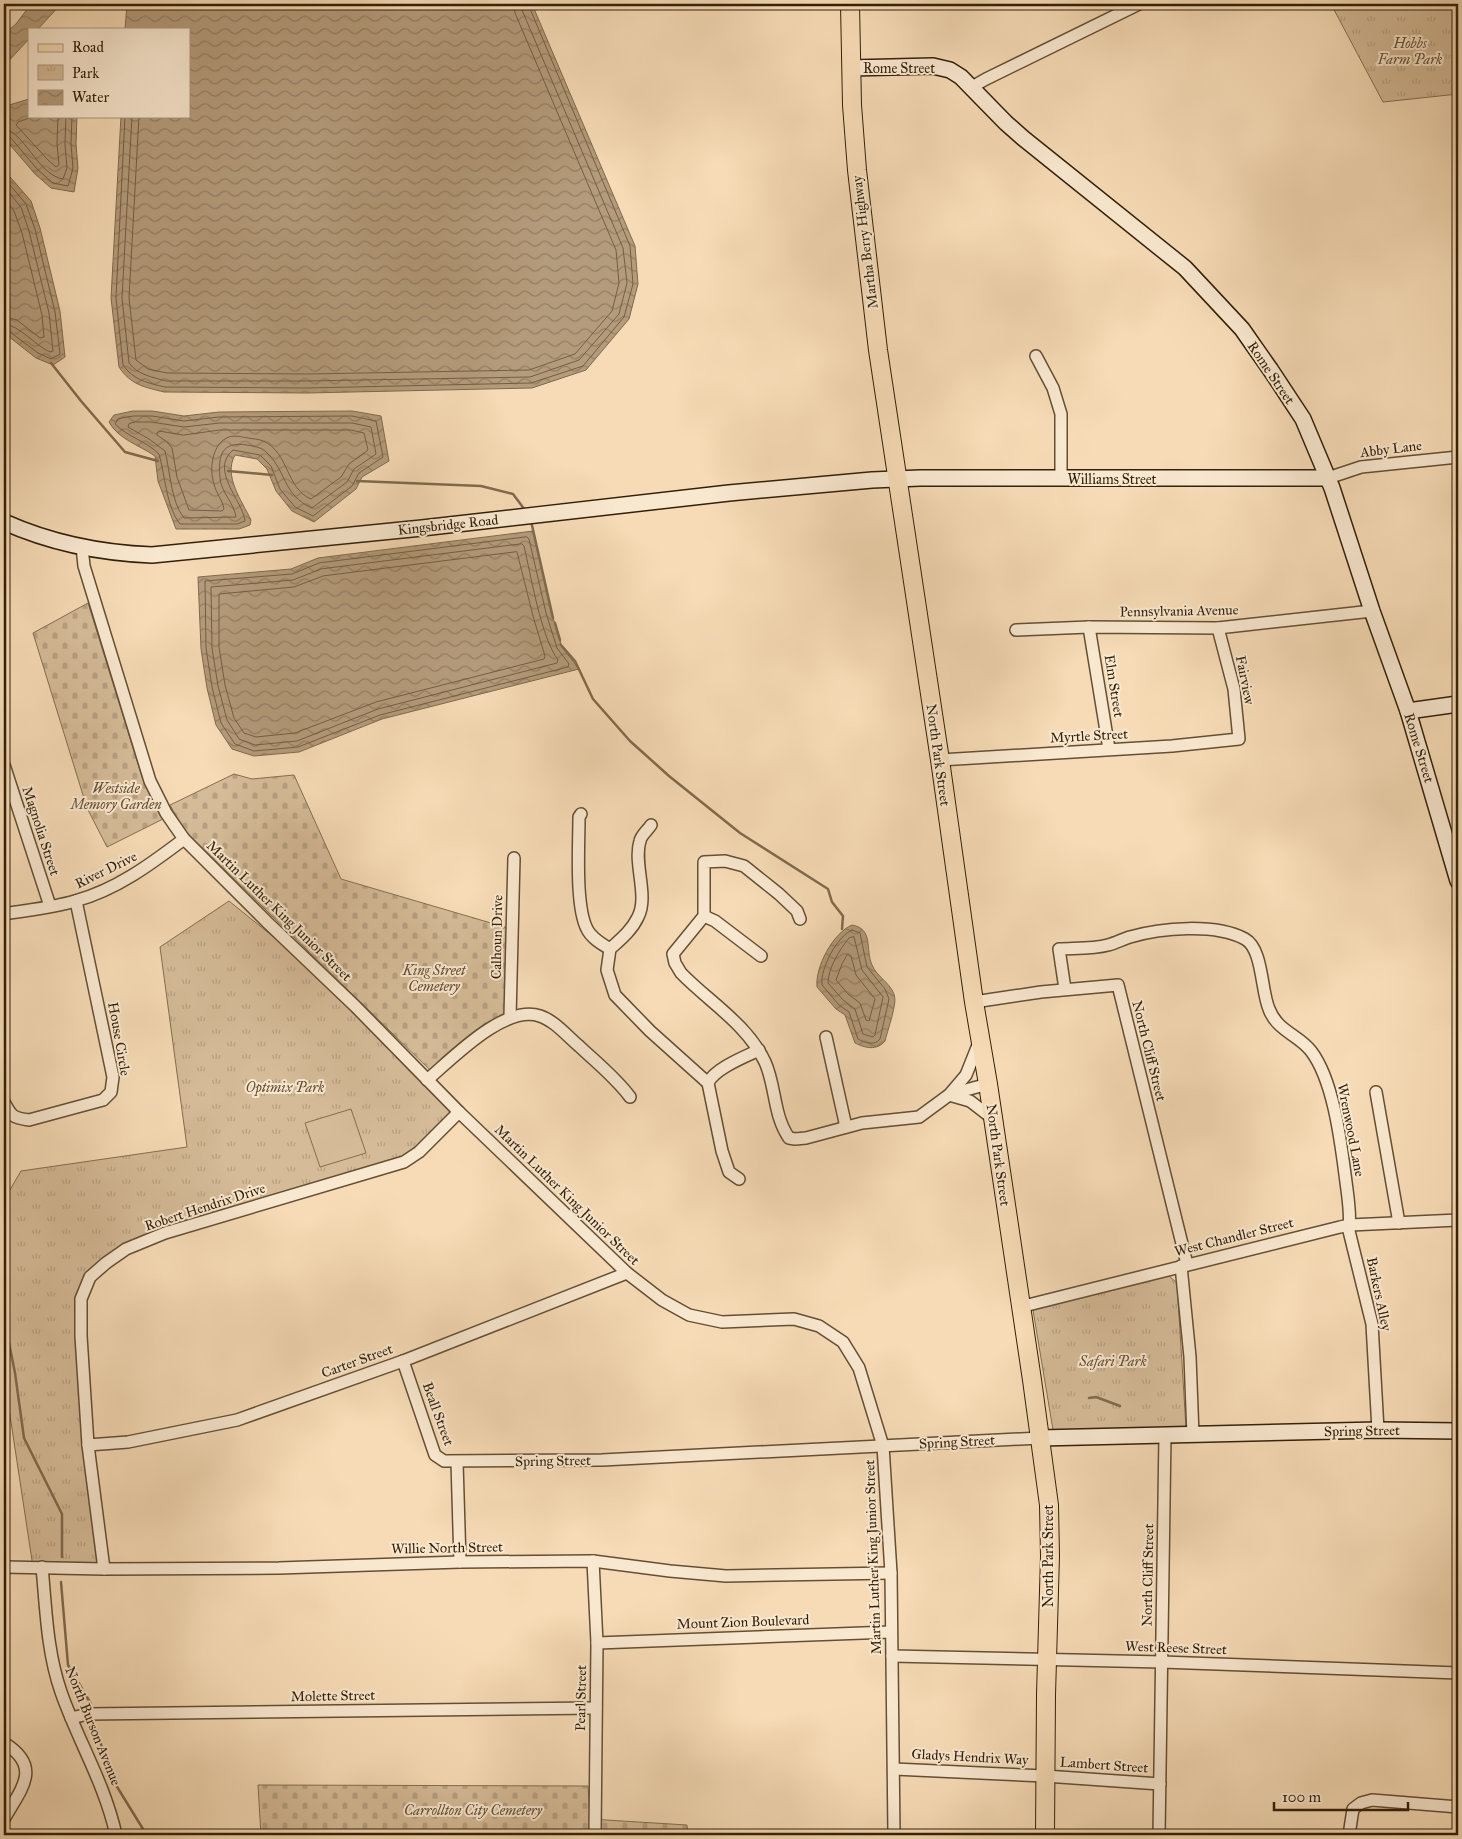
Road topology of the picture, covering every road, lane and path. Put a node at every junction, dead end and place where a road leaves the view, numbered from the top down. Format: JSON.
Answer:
{"nodes":[{"id":1,"x":850,"y":4,"type":"edge"},
{"id":2,"x":1138,"y":4,"type":"edge"},
{"id":3,"x":851,"y":68,"type":"junction"},
{"id":4,"x":972,"y":87,"type":"junction"},
{"id":5,"x":1036,"y":356,"type":"dead end"},
{"id":6,"x":1458,"y":457,"type":"edge"},
{"id":7,"x":1328,"y":478,"type":"junction"},
{"id":8,"x":896,"y":479,"type":"junction"},
{"id":9,"x":1061,"y":479,"type":"junction"},
{"id":10,"x":4,"y":522,"type":"edge"},
{"id":11,"x":82,"y":547,"type":"junction"},
{"id":12,"x":1372,"y":611,"type":"junction"},
{"id":13,"x":1089,"y":627,"type":"junction"},
{"id":14,"x":1218,"y":628,"type":"junction"},
{"id":15,"x":1016,"y":630,"type":"dead end"},
{"id":16,"x":1458,"y":704,"type":"edge"},
{"id":17,"x":1408,"y":711,"type":"junction"},
{"id":18,"x":1239,"y":739,"type":"joint"},
{"id":19,"x":1109,"y":749,"type":"junction"},
{"id":20,"x":940,"y":760,"type":"junction"},
{"id":21,"x":4,"y":765,"type":"edge"},
{"id":22,"x":581,"y":814,"type":"dead end"},
{"id":23,"x":651,"y":825,"type":"dead end"},
{"id":24,"x":184,"y":839,"type":"junction"},
{"id":25,"x":514,"y":858,"type":"dead end"},
{"id":26,"x":1458,"y":881,"type":"edge"},
{"id":27,"x":76,"y":901,"type":"junction"},
{"id":28,"x":50,"y":906,"type":"junction"},
{"id":29,"x":4,"y":914,"type":"edge"},
{"id":30,"x":704,"y":916,"type":"junction"},
{"id":31,"x":800,"y":919,"type":"dead end"},
{"id":32,"x":610,"y":949,"type":"junction"},
{"id":33,"x":761,"y":956,"type":"dead end"},
{"id":34,"x":1065,"y":990,"type":"junction"},
{"id":35,"x":974,"y":1002,"type":"junction"},
{"id":36,"x":510,"y":1017,"type":"junction"},
{"id":37,"x":826,"y":1037,"type":"dead end"},
{"id":38,"x":980,"y":1040,"type":"junction"},
{"id":39,"x":758,"y":1050,"type":"junction"},
{"id":40,"x":426,"y":1080,"type":"junction"},
{"id":41,"x":708,"y":1082,"type":"junction"},
{"id":42,"x":988,"y":1084,"type":"junction"},
{"id":43,"x":1376,"y":1092,"type":"dead end"},
{"id":44,"x":949,"y":1095,"type":"junction"},
{"id":45,"x":630,"y":1097,"type":"dead end"},
{"id":46,"x":4,"y":1102,"type":"edge"},
{"id":47,"x":459,"y":1112,"type":"junction"},
{"id":48,"x":992,"y":1118,"type":"junction"},
{"id":49,"x":846,"y":1126,"type":"junction"},
{"id":50,"x":739,"y":1179,"type":"dead end"},
{"id":51,"x":1458,"y":1220,"type":"edge"},
{"id":52,"x":1399,"y":1223,"type":"junction"},
{"id":53,"x":1350,"y":1225,"type":"junction"},
{"id":54,"x":1184,"y":1265,"type":"junction"},
{"id":55,"x":628,"y":1273,"type":"junction"},
{"id":56,"x":1020,"y":1307,"type":"junction"},
{"id":57,"x":403,"y":1361,"type":"junction"},
{"id":58,"x":1378,"y":1430,"type":"junction"},
{"id":59,"x":1458,"y":1431,"type":"edge"},
{"id":60,"x":1164,"y":1435,"type":"junction"},
{"id":61,"x":1194,"y":1435,"type":"junction"},
{"id":62,"x":1040,"y":1438,"type":"junction"},
{"id":63,"x":88,"y":1445,"type":"junction"},
{"id":64,"x":883,"y":1446,"type":"junction"},
{"id":65,"x":457,"y":1462,"type":"junction"},
{"id":66,"x":593,"y":1561,"type":"junction"},
{"id":67,"x":460,"y":1562,"type":"junction"},
{"id":68,"x":4,"y":1566,"type":"edge"},
{"id":69,"x":42,"y":1567,"type":"junction"},
{"id":70,"x":104,"y":1569,"type":"junction"},
{"id":71,"x":891,"y":1573,"type":"junction"},
{"id":72,"x":890,"y":1632,"type":"junction"},
{"id":73,"x":597,"y":1643,"type":"junction"},
{"id":74,"x":892,"y":1656,"type":"junction"},
{"id":75,"x":1047,"y":1659,"type":"junction"},
{"id":76,"x":1162,"y":1662,"type":"junction"},
{"id":77,"x":1458,"y":1673,"type":"edge"},
{"id":78,"x":596,"y":1708,"type":"junction"},
{"id":79,"x":71,"y":1718,"type":"junction"},
{"id":80,"x":4,"y":1743,"type":"edge"},
{"id":81,"x":894,"y":1769,"type":"junction"},
{"id":82,"x":1045,"y":1776,"type":"junction"},
{"id":83,"x":1160,"y":1784,"type":"junction"},
{"id":84,"x":1458,"y":1807,"type":"edge"},
{"id":85,"x":4,"y":1819,"type":"edge"},
{"id":86,"x":116,"y":1835,"type":"edge"},
{"id":87,"x":595,"y":1835,"type":"edge"},
{"id":88,"x":894,"y":1835,"type":"edge"},
{"id":89,"x":1045,"y":1835,"type":"edge"},
{"id":90,"x":1159,"y":1835,"type":"edge"},
{"id":91,"x":1349,"y":1835,"type":"edge"}],
"edges":[{"from":1,"to":3,"type":"main road","name":"Martha Berry Highway"},
{"from":2,"to":4,"type":"street"},
{"from":3,"to":4,"type":"street","name":"Rome Street"},
{"from":3,"to":8,"type":"main road","name":"Martha Berry Highway"},
{"from":4,"to":7,"type":"street","name":"Rome Street"},
{"from":5,"to":9,"type":"street"},
{"from":6,"to":7,"type":"street","name":"Abby Lane"},
{"from":7,"to":9,"type":"street","name":"Williams Street"},
{"from":7,"to":12,"type":"street","name":"Rome Street"},
{"from":8,"to":9,"type":"street","name":"Williams Street"},
{"from":8,"to":11,"type":"street","name":"Kingsbridge Road"},
{"from":8,"to":20,"type":"main road","name":"North Park Street"},
{"from":10,"to":11,"type":"street","name":"Kingsbridge Road"},
{"from":11,"to":24,"type":"street","name":"Martin Luther King Junior Street"},
{"from":12,"to":14,"type":"street","name":"Pennsylvania Avenue"},
{"from":12,"to":17,"type":"street","name":"Rome Street"},
{"from":13,"to":14,"type":"street","name":"Pennsylvania Avenue"},
{"from":13,"to":15,"type":"street","name":"Pennsylvania Avenue"},
{"from":13,"to":19,"type":"street","name":"Elm Street"},
{"from":14,"to":18,"type":"street","name":"Fairview"},
{"from":16,"to":17,"type":"street"},
{"from":17,"to":26,"type":"street","name":"Rome Street"},
{"from":18,"to":19,"type":"street","name":"Myrtle Street"},
{"from":19,"to":20,"type":"street","name":"Myrtle Street"},
{"from":20,"to":35,"type":"main road","name":"North Park Street"},
{"from":21,"to":28,"type":"street","name":"Magnolia Street"},
{"from":22,"to":32,"type":"street"},
{"from":23,"to":32,"type":"street"},
{"from":24,"to":27,"type":"street","name":"River Drive"},
{"from":24,"to":40,"type":"street","name":"Martin Luther King Junior Street"},
{"from":25,"to":36,"type":"street","name":"Calhoun Drive"},
{"from":27,"to":28,"type":"street","name":"River Drive"},
{"from":27,"to":46,"type":"street","name":"House Circle"},
{"from":28,"to":29,"type":"street","name":"River Drive"},
{"from":30,"to":31,"type":"street"},
{"from":30,"to":33,"type":"street"},
{"from":30,"to":39,"type":"street"},
{"from":32,"to":41,"type":"street"},
{"from":34,"to":35,"type":"street","name":"North Cliff Street"},
{"from":34,"to":53,"type":"street","name":"Wrenwood Lane"},
{"from":34,"to":54,"type":"street","name":"North Cliff Street"},
{"from":35,"to":38,"type":"main road","name":"North Park Street"},
{"from":36,"to":40,"type":"street"},
{"from":36,"to":45,"type":"street"},
{"from":37,"to":49,"type":"street"},
{"from":38,"to":42,"type":"main road","name":"North Park Street"},
{"from":38,"to":44,"type":"street"},
{"from":39,"to":41,"type":"street"},
{"from":39,"to":49,"type":"street"},
{"from":40,"to":47,"type":"street","name":"Martin Luther King Junior Street"},
{"from":41,"to":50,"type":"street"},
{"from":42,"to":44,"type":"street"},
{"from":42,"to":48,"type":"main road","name":"North Park Street"},
{"from":43,"to":52,"type":"street"},
{"from":44,"to":48,"type":"street"},
{"from":44,"to":49,"type":"street"},
{"from":47,"to":55,"type":"street","name":"Martin Luther King Junior Street"},
{"from":47,"to":63,"type":"street","name":"Robert Hendrix Drive"},
{"from":48,"to":56,"type":"main road","name":"North Park Street"},
{"from":51,"to":52,"type":"street","name":"West Chandler Street"},
{"from":52,"to":53,"type":"street","name":"West Chandler Street"},
{"from":53,"to":54,"type":"street","name":"West Chandler Street"},
{"from":53,"to":58,"type":"street","name":"Barkers Alley"},
{"from":54,"to":56,"type":"street","name":"West Chandler Street"},
{"from":54,"to":61,"type":"street","name":"North Cliff Street"},
{"from":55,"to":57,"type":"street","name":"Carter Street"},
{"from":55,"to":64,"type":"street","name":"Martin Luther King Junior Street"},
{"from":56,"to":62,"type":"main road","name":"North Park Street"},
{"from":57,"to":63,"type":"street","name":"Carter Street"},
{"from":57,"to":65,"type":"street","name":"Beall Street"},
{"from":58,"to":59,"type":"street","name":"Spring Street"},
{"from":58,"to":61,"type":"street","name":"Spring Street"},
{"from":60,"to":61,"type":"street","name":"Spring Street"},
{"from":60,"to":62,"type":"street","name":"Spring Street"},
{"from":60,"to":76,"type":"street","name":"North Cliff Street"},
{"from":62,"to":64,"type":"street","name":"Spring Street"},
{"from":62,"to":75,"type":"main road","name":"North Park Street"},
{"from":63,"to":70,"type":"street","name":"Robert Hendrix Drive"},
{"from":64,"to":65,"type":"street","name":"Spring Street"},
{"from":64,"to":71,"type":"street","name":"Martin Luther King Junior Street"},
{"from":65,"to":67,"type":"street"},
{"from":66,"to":67,"type":"street","name":"Willie North Street"},
{"from":66,"to":71,"type":"street","name":"Willie North Street"},
{"from":66,"to":73,"type":"street","name":"Pearl Street"},
{"from":67,"to":70,"type":"street","name":"Willie North Street"},
{"from":68,"to":69,"type":"street","name":"Willie North Street"},
{"from":69,"to":70,"type":"street","name":"Willie North Street"},
{"from":69,"to":79,"type":"street","name":"North Burson Avenue"},
{"from":71,"to":72,"type":"street","name":"Martin Luther King Junior Street"},
{"from":72,"to":73,"type":"street","name":"Mount Zion Boulevard"},
{"from":72,"to":74,"type":"street","name":"Martin Luther King Junior Street"},
{"from":73,"to":78,"type":"street","name":"Pearl Street"},
{"from":74,"to":75,"type":"street","name":"West Reese Street"},
{"from":74,"to":81,"type":"street","name":"Martin Luther King Junior Street"},
{"from":75,"to":76,"type":"street","name":"West Reese Street"},
{"from":75,"to":82,"type":"main road","name":"North Park Street"},
{"from":76,"to":77,"type":"street","name":"West Reese Street"},
{"from":76,"to":83,"type":"street","name":"North Cliff Street"},
{"from":78,"to":79,"type":"street","name":"Molette Street"},
{"from":78,"to":87,"type":"street","name":"Pearl Street"},
{"from":79,"to":86,"type":"street","name":"North Burson Avenue"},
{"from":80,"to":85,"type":"street"},
{"from":81,"to":82,"type":"street","name":"Gladys Hendrix Way"},
{"from":81,"to":88,"type":"street","name":"Martin Luther King Junior Street"},
{"from":82,"to":83,"type":"street","name":"Lambert Street"},
{"from":82,"to":89,"type":"main road","name":"North Park Street"},
{"from":83,"to":90,"type":"street","name":"North Cliff Street"},
{"from":84,"to":91,"type":"street"}]}
